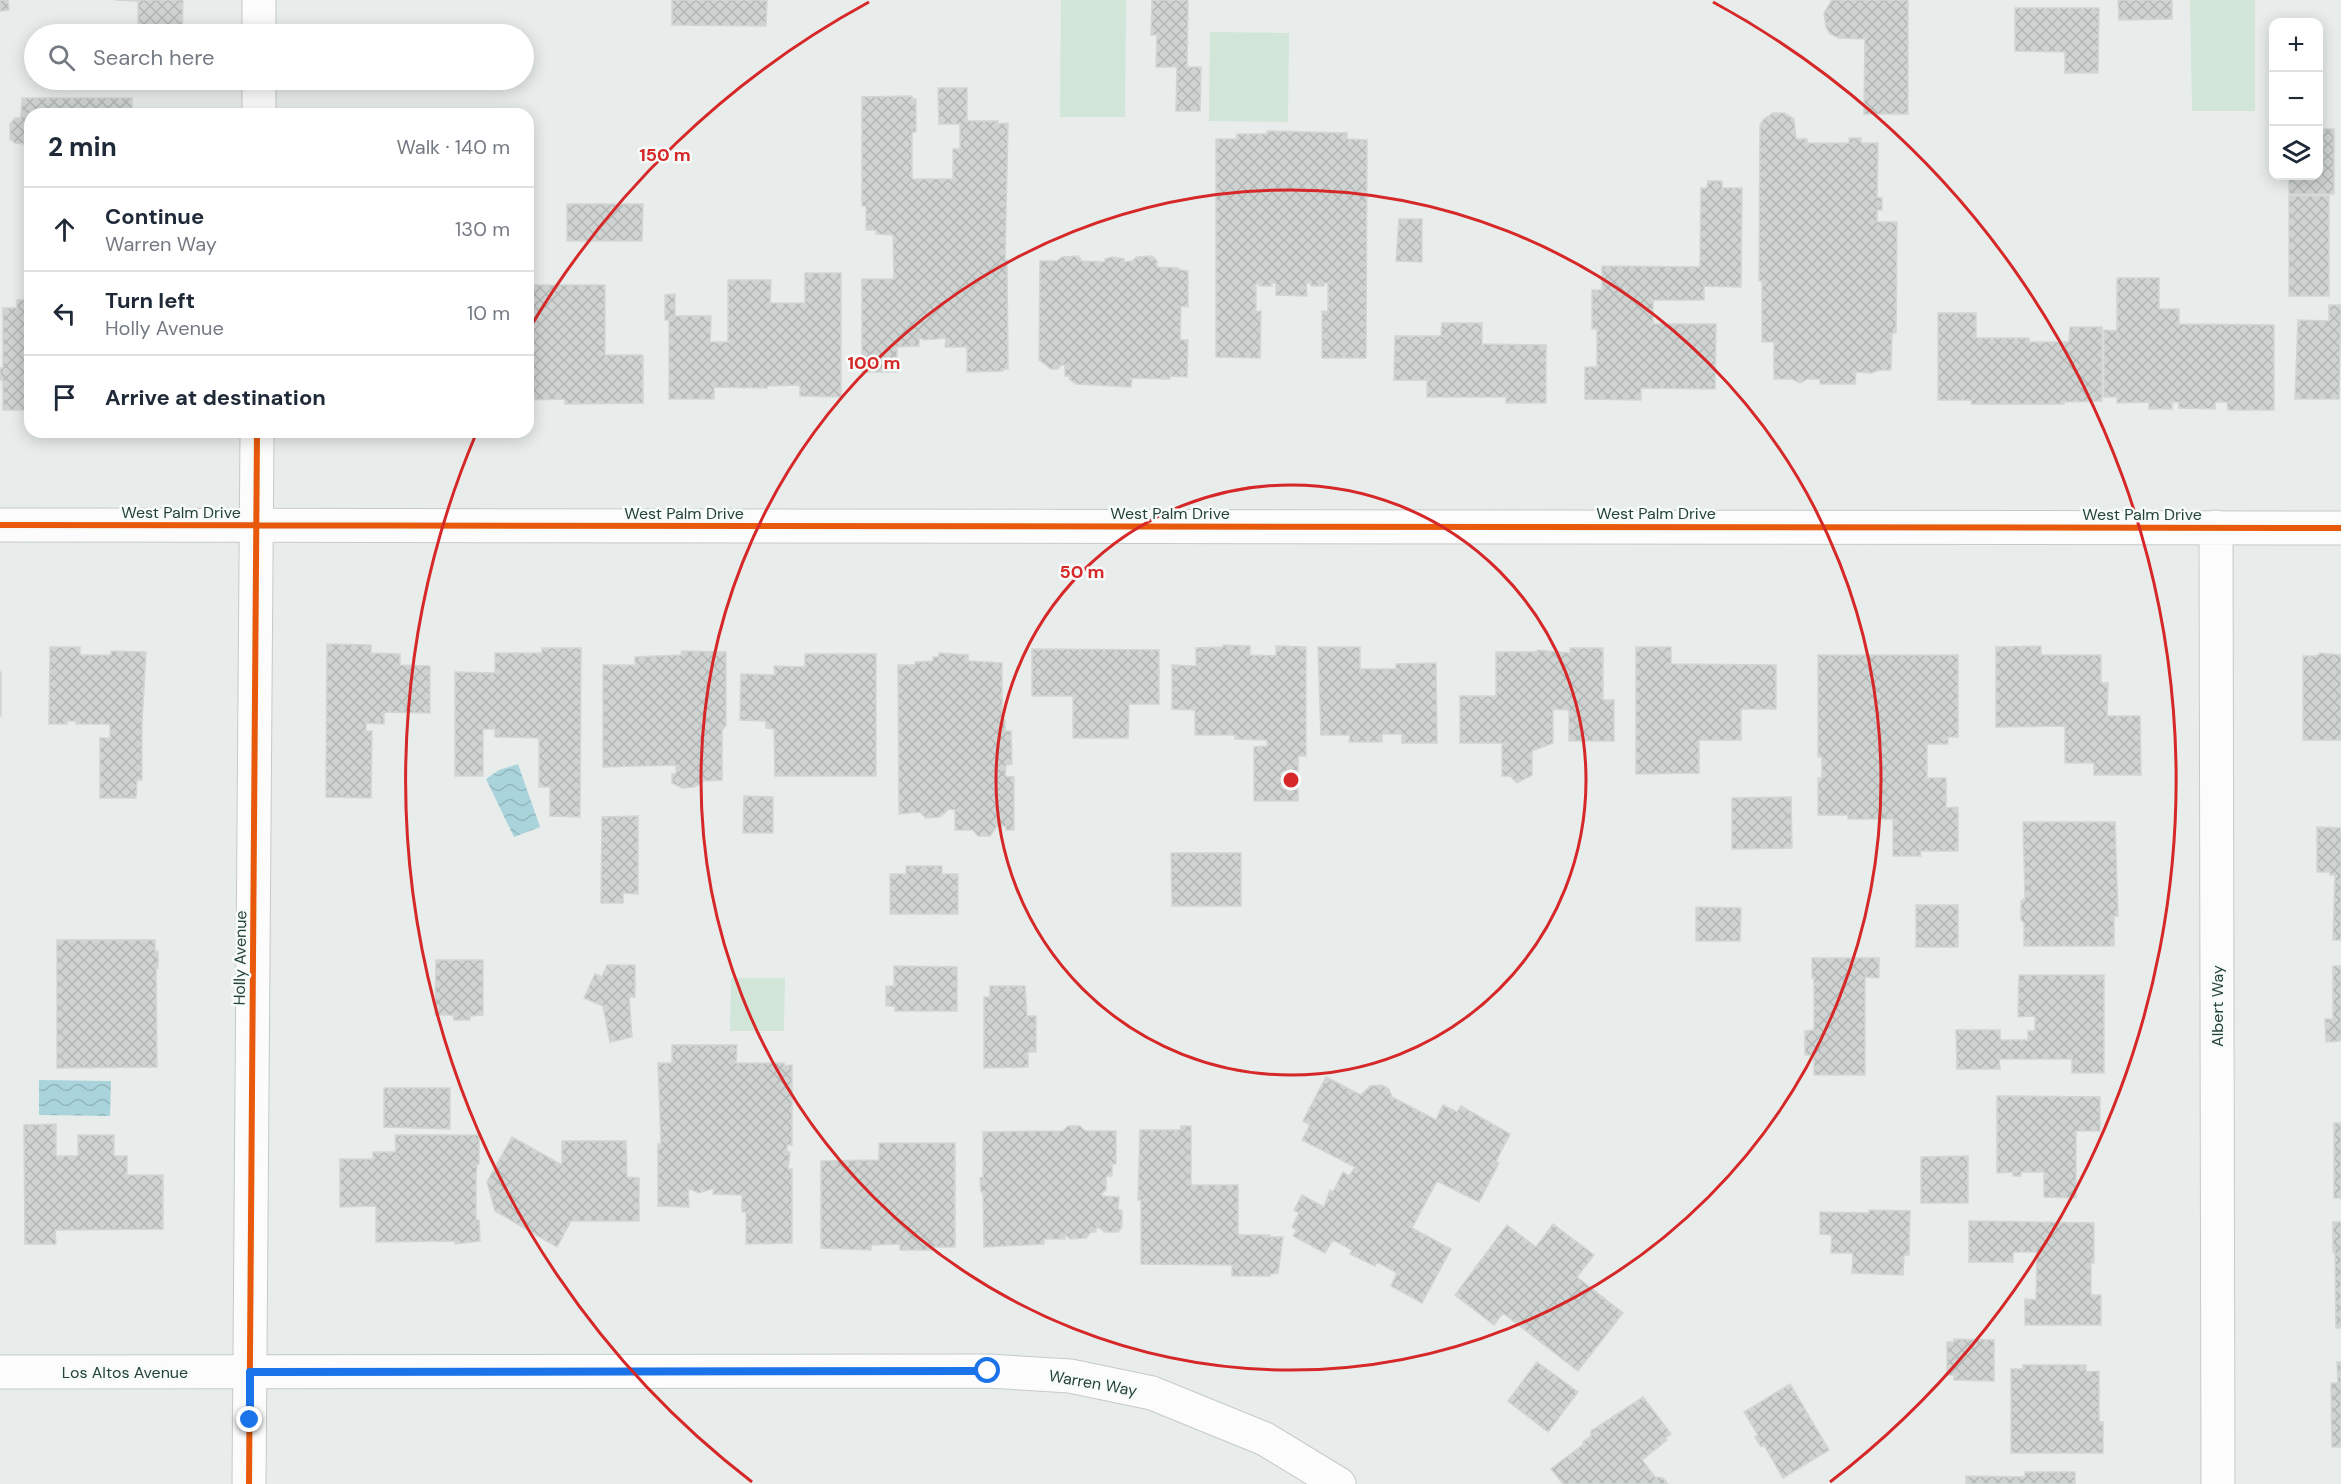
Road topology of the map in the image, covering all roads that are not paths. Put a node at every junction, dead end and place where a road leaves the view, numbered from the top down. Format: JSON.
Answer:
{"nodes":[{"id":1,"x":259,"y":0,"type":"edge"},
{"id":2,"x":259,"y":24,"type":"edge"},
{"id":3,"x":259,"y":90,"type":"edge"},
{"id":4,"x":259,"y":108,"type":"edge"},
{"id":5,"x":258,"y":438,"type":"edge"},
{"id":6,"x":0,"y":525,"type":"edge"},
{"id":7,"x":257,"y":526,"type":"junction"},
{"id":8,"x":2216,"y":527,"type":"junction"},
{"id":9,"x":2341,"y":528,"type":"edge"},
{"id":10,"x":0,"y":1372,"type":"edge"},
{"id":11,"x":250,"y":1372,"type":"junction"},
{"id":12,"x":249,"y":1484,"type":"edge"},
{"id":13,"x":1339,"y":1484,"type":"edge"},
{"id":14,"x":2218,"y":1484,"type":"edge"}],
"edges":[{"from":1,"to":2,"type":"street"},
{"from":3,"to":4,"type":"street"},
{"from":5,"to":7,"type":"street","name":"Holly Avenue"},
{"from":6,"to":7,"type":"street","name":"West Palm Drive"},
{"from":7,"to":8,"type":"street","name":"West Palm Drive"},
{"from":7,"to":11,"type":"street","name":"Holly Avenue"},
{"from":8,"to":9,"type":"street","name":"West Palm Drive"},
{"from":8,"to":14,"type":"street","name":"Albert Way"},
{"from":10,"to":11,"type":"street","name":"Los Altos Avenue"},
{"from":11,"to":12,"type":"street","name":"Holly Avenue"},
{"from":11,"to":13,"type":"street","name":"Warren Way"}]}
